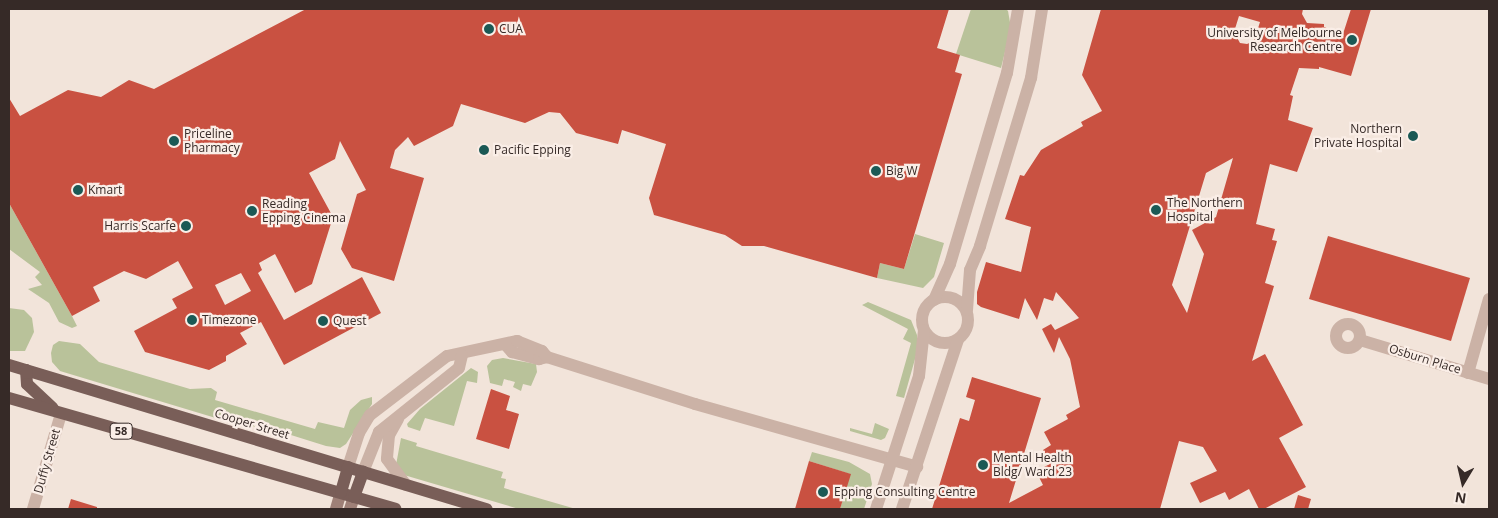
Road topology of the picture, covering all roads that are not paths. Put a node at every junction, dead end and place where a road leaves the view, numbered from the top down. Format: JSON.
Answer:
{"nodes":[{"id":1,"x":1018,"y":9,"type":"edge"},
{"id":2,"x":1042,"y":9,"type":"edge"},
{"id":3,"x":1489,"y":299,"type":"edge"},
{"id":4,"x":934,"y":300,"type":"junction"},
{"id":5,"x":967,"y":310,"type":"junction"},
{"id":6,"x":924,"y":330,"type":"junction"},
{"id":7,"x":958,"y":340,"type":"junction"},
{"id":8,"x":1360,"y":340,"type":"dead end"},
{"id":9,"x":462,"y":355,"type":"junction"},
{"id":10,"x":9,"y":365,"type":"edge"},
{"id":11,"x":26,"y":370,"type":"junction"},
{"id":12,"x":1468,"y":372,"type":"junction"},
{"id":13,"x":1489,"y":379,"type":"edge"},
{"id":14,"x":9,"y":398,"type":"edge"},
{"id":15,"x":61,"y":414,"type":"junction"},
{"id":16,"x":400,"y":417,"type":"junction"},
{"id":17,"x":892,"y":459,"type":"junction"},
{"id":18,"x":348,"y":467,"type":"junction"},
{"id":19,"x":916,"y":467,"type":"junction"},
{"id":20,"x":364,"y":472,"type":"junction"},
{"id":21,"x":406,"y":485,"type":"junction"},
{"id":22,"x":341,"y":492,"type":"junction"},
{"id":23,"x":352,"y":503,"type":"edge"},
{"id":24,"x":33,"y":509,"type":"edge"},
{"id":25,"x":336,"y":509,"type":"edge"},
{"id":26,"x":396,"y":509,"type":"edge"},
{"id":27,"x":487,"y":509,"type":"edge"},
{"id":28,"x":876,"y":509,"type":"edge"},
{"id":29,"x":902,"y":509,"type":"edge"}],
"edges":[{"from":1,"to":4,"type":"street"},
{"from":2,"to":5,"type":"street"},
{"from":3,"to":12,"type":"street"},
{"from":4,"to":5,"type":"street"},
{"from":4,"to":6,"type":"street"},
{"from":5,"to":7,"type":"street"},
{"from":6,"to":7,"type":"street"},
{"from":6,"to":17,"type":"street"},
{"from":7,"to":19,"type":"street"},
{"from":8,"to":12,"type":"street","name":"Osburn Place"},
{"from":9,"to":16,"type":"street"},
{"from":9,"to":17,"type":"street"},
{"from":9,"to":18,"type":"street"},
{"from":10,"to":11,"type":"main road","name":"Cooper Street"},
{"from":11,"to":15,"type":"main road"},
{"from":11,"to":18,"type":"main road","name":"Cooper Street"},
{"from":12,"to":13,"type":"street","name":"Osburn Place"},
{"from":14,"to":15,"type":"main road","number":"58"},
{"from":15,"to":22,"type":"main road","number":"58"},
{"from":15,"to":24,"type":"street","name":"Duffy Street"},
{"from":16,"to":20,"type":"street"},
{"from":16,"to":21,"type":"street"},
{"from":17,"to":19,"type":"street"},
{"from":17,"to":28,"type":"street"},
{"from":18,"to":20,"type":"main road","name":"Cooper Street"},
{"from":18,"to":22,"type":"main road"},
{"from":19,"to":29,"type":"street"},
{"from":20,"to":21,"type":"main road","name":"Cooper Street"},
{"from":20,"to":23,"type":"main road"},
{"from":21,"to":27,"type":"main road","name":"Cooper Street"},
{"from":22,"to":23,"type":"main road","number":"58"},
{"from":22,"to":25,"type":"street"},
{"from":23,"to":26,"type":"main road","number":"58"}]}
